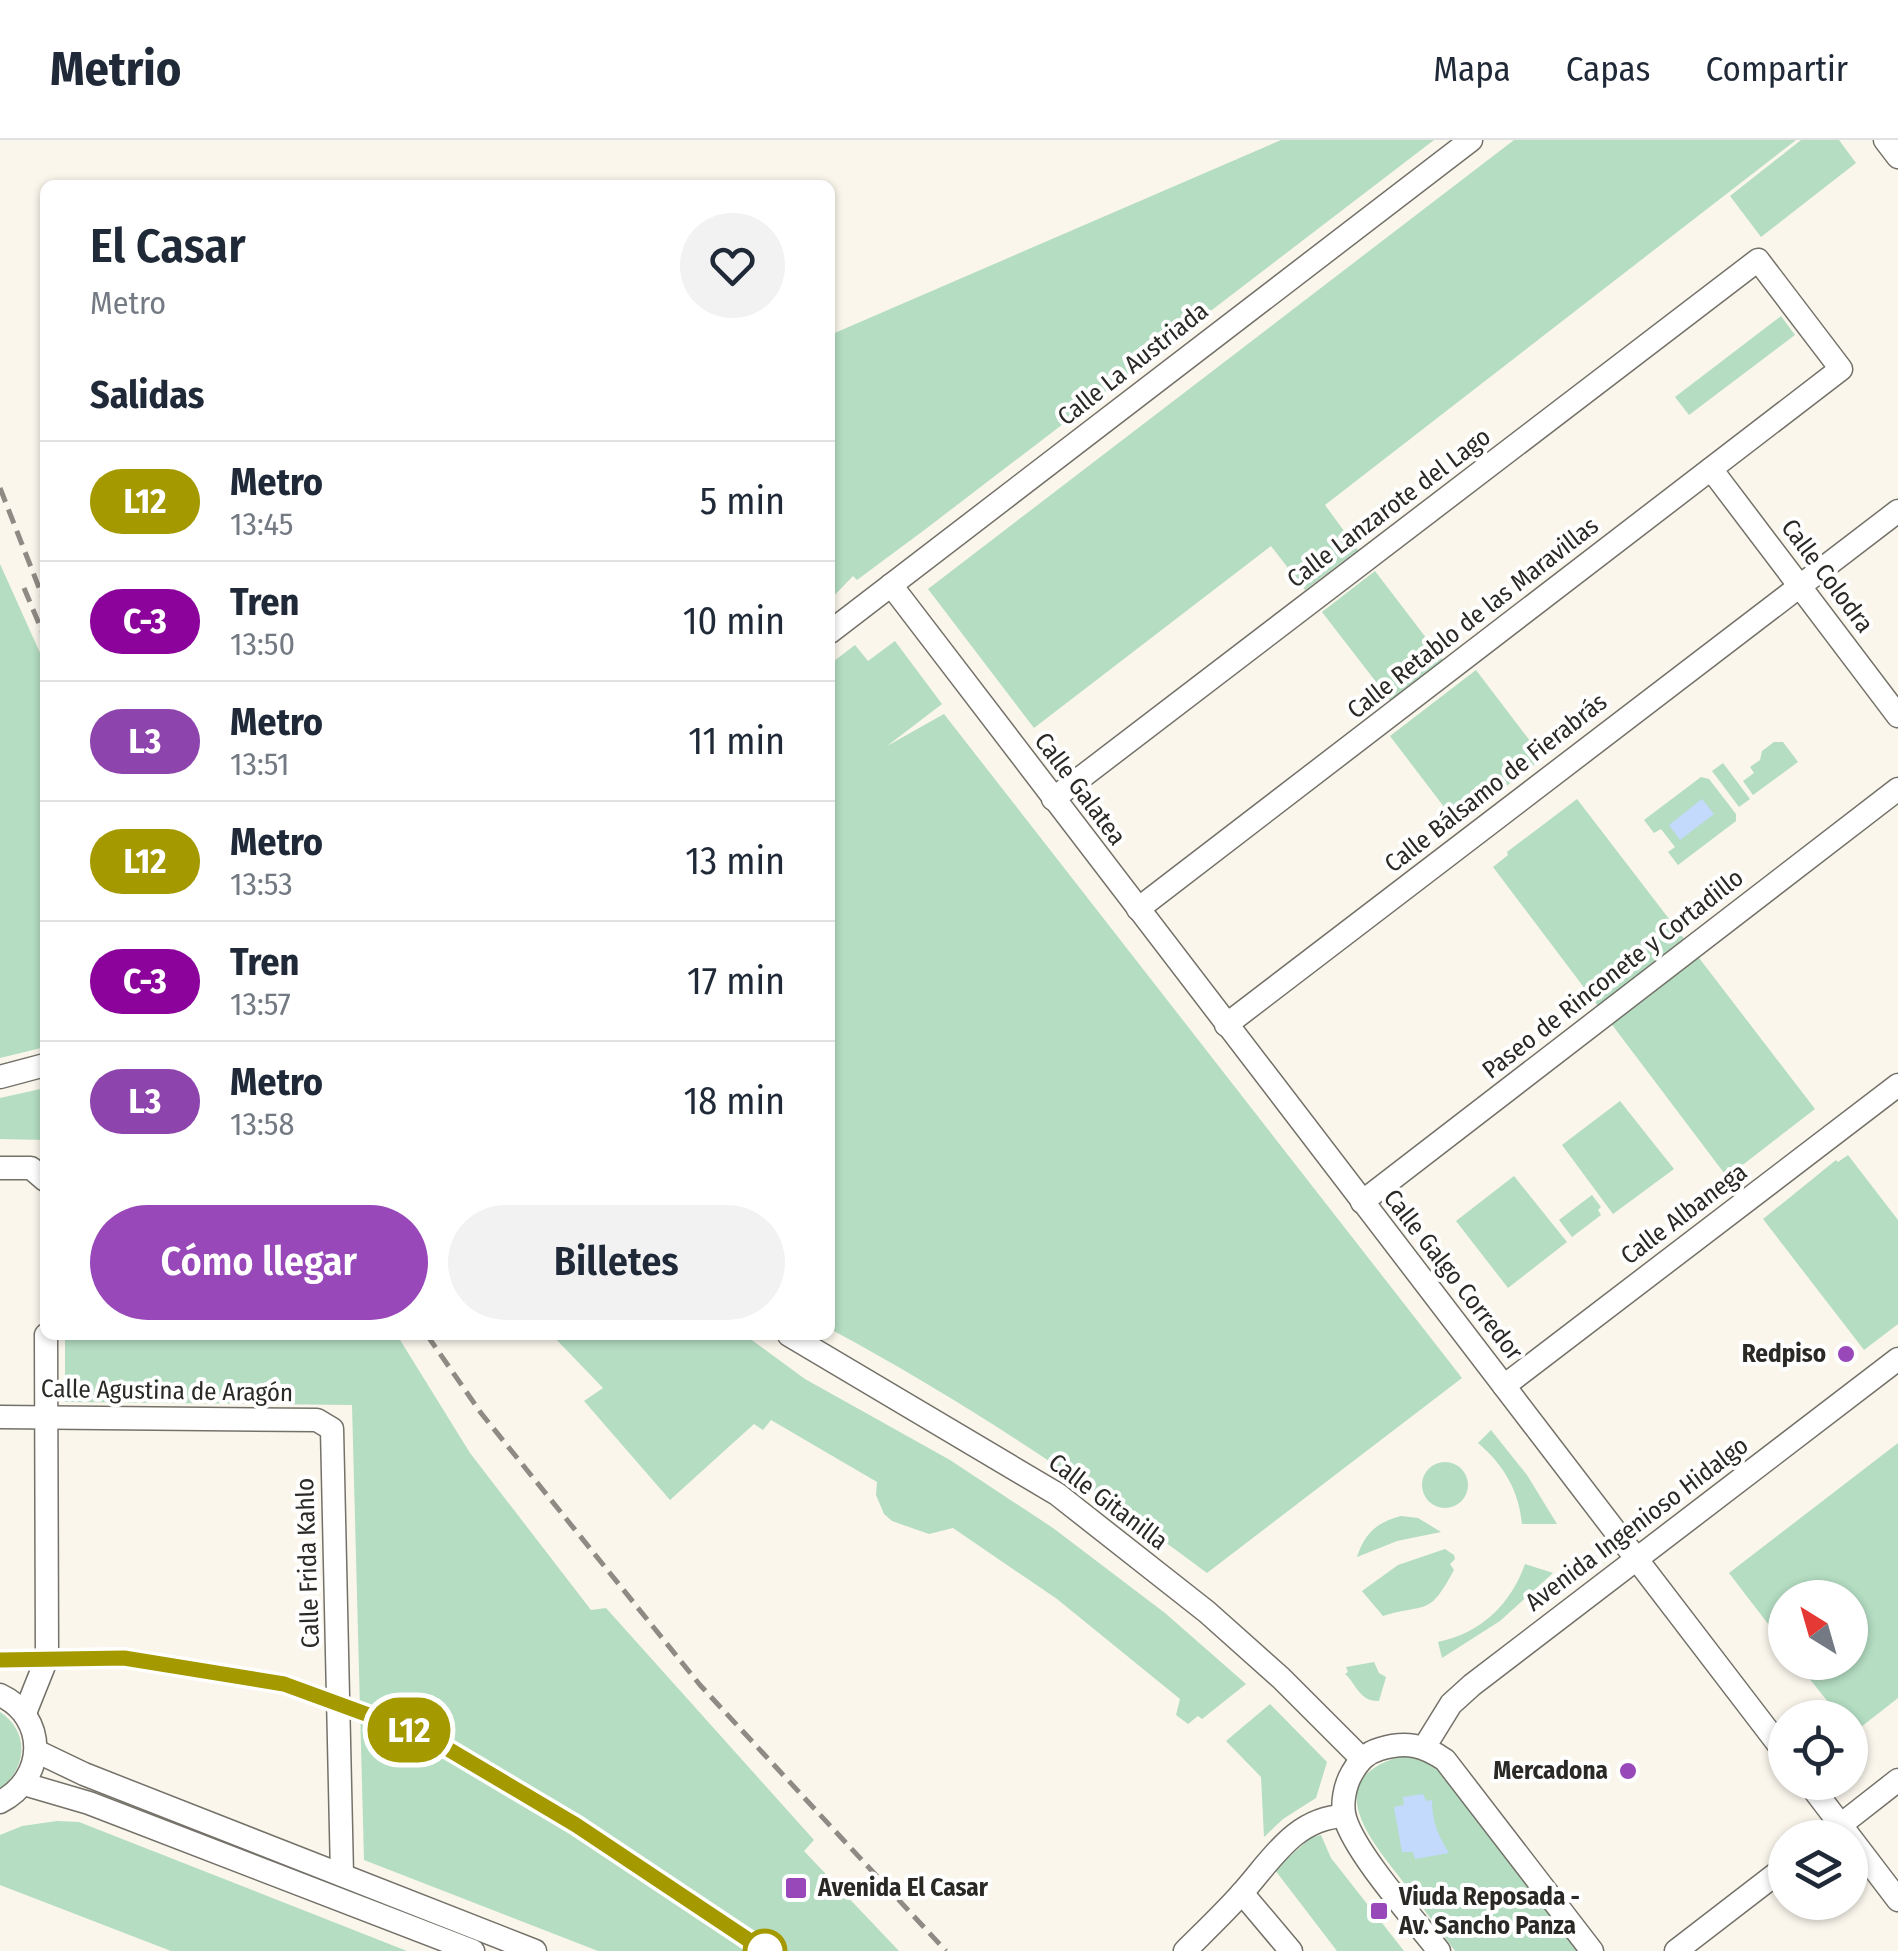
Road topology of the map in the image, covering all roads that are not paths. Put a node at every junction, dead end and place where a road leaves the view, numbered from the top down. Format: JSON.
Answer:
{"nodes":[{"id":1,"x":1470,"y":140,"type":"edge"},
{"id":2,"x":1885,"y":140,"type":"edge"},
{"id":3,"x":1898,"y":157,"type":"edge"},
{"id":4,"x":1841,"y":369,"type":"joint"},
{"id":5,"x":1711,"y":469,"type":"junction"},
{"id":6,"x":1898,"y":511,"type":"edge"},
{"id":7,"x":891,"y":585,"type":"junction"},
{"id":8,"x":1800,"y":586,"type":"junction"},
{"id":9,"x":835,"y":628,"type":"edge"},
{"id":10,"x":1898,"y":716,"type":"edge"},
{"id":11,"x":1898,"y":789,"type":"edge"},
{"id":12,"x":1053,"y":799,"type":"junction"},
{"id":13,"x":1138,"y":910,"type":"junction"},
{"id":14,"x":1226,"y":1025,"type":"junction"},
{"id":15,"x":40,"y":1066,"type":"edge"},
{"id":16,"x":0,"y":1077,"type":"edge"},
{"id":17,"x":1898,"y":1085,"type":"edge"},
{"id":18,"x":0,"y":1168,"type":"edge"},
{"id":19,"x":38,"y":1174,"type":"edge"},
{"id":20,"x":1362,"y":1202,"type":"junction"},
{"id":21,"x":46,"y":1340,"type":"edge"},
{"id":22,"x":797,"y":1340,"type":"edge"},
{"id":23,"x":1898,"y":1358,"type":"edge"},
{"id":24,"x":1504,"y":1386,"type":"junction"},
{"id":25,"x":0,"y":1417,"type":"edge"},
{"id":26,"x":45,"y":1417,"type":"junction"},
{"id":27,"x":332,"y":1429,"type":"joint"},
{"id":28,"x":1635,"y":1560,"type":"junction"},
{"id":29,"x":0,"y":1696,"type":"edge"},
{"id":30,"x":24,"y":1713,"type":"junction"},
{"id":31,"x":1768,"y":1731,"type":"edge"},
{"id":32,"x":1425,"y":1746,"type":"junction"},
{"id":33,"x":36,"y":1751,"type":"junction"},
{"id":34,"x":1361,"y":1758,"type":"junction"},
{"id":35,"x":1898,"y":1780,"type":"edge"},
{"id":36,"x":24,"y":1784,"type":"junction"},
{"id":37,"x":0,"y":1802,"type":"edge"},
{"id":38,"x":1344,"y":1816,"type":"junction"},
{"id":39,"x":1846,"y":1820,"type":"edge"},
{"id":40,"x":1868,"y":1869,"type":"edge"},
{"id":41,"x":342,"y":1875,"type":"junction"},
{"id":42,"x":1768,"y":1880,"type":"edge"},
{"id":43,"x":1242,"y":1893,"type":"junction"},
{"id":44,"x":1898,"y":1900,"type":"edge"},
{"id":45,"x":474,"y":1951,"type":"edge"},
{"id":46,"x":535,"y":1951,"type":"edge"},
{"id":47,"x":1185,"y":1951,"type":"edge"},
{"id":48,"x":1291,"y":1951,"type":"edge"},
{"id":49,"x":1439,"y":1951,"type":"edge"},
{"id":50,"x":1592,"y":1951,"type":"edge"},
{"id":51,"x":1676,"y":1951,"type":"edge"}],
"edges":[{"from":1,"to":7,"type":"street","name":"Calle La Austriada"},
{"from":2,"to":3,"type":"street"},
{"from":4,"to":5,"type":"street","name":"Calle Retablo de las Maravillas"},
{"from":4,"to":12,"type":"street","name":"Calle Lanzarote del Lago"},
{"from":5,"to":8,"type":"street","name":"Calle Colodra"},
{"from":5,"to":13,"type":"street","name":"Calle Retablo de las Maravillas"},
{"from":6,"to":8,"type":"street","name":"Calle Bálsamo de Fierabrás"},
{"from":7,"to":9,"type":"street","name":"Calle La Austriada"},
{"from":7,"to":12,"type":"street","name":"Calle Galatea"},
{"from":8,"to":10,"type":"street","name":"Calle Colodra"},
{"from":8,"to":14,"type":"street","name":"Calle Bálsamo de Fierabrás"},
{"from":11,"to":20,"type":"street","name":"Paseo de Rinconete y Cortadillo"},
{"from":12,"to":13,"type":"street","name":"Calle Galatea"},
{"from":13,"to":14,"type":"street","name":"Calle Galatea"},
{"from":14,"to":20,"type":"street","name":"Calle Galgo Corredor"},
{"from":15,"to":16,"type":"street"},
{"from":17,"to":24,"type":"street","name":"Calle Albanega"},
{"from":18,"to":19,"type":"street"},
{"from":20,"to":24,"type":"street","name":"Calle Galgo Corredor"},
{"from":21,"to":26,"type":"street"},
{"from":22,"to":34,"type":"street","name":"Calle Gitanilla"},
{"from":23,"to":28,"type":"street","name":"Avenida Ingenioso Hidalgo"},
{"from":24,"to":28,"type":"street","name":"Calle Galgo Corredor"},
{"from":25,"to":26,"type":"street","name":"Calle Agustina de Aragón"},
{"from":26,"to":27,"type":"street","name":"Calle Agustina de Aragón"},
{"from":26,"to":30,"type":"street"},
{"from":27,"to":41,"type":"street","name":"Calle Frida Kahlo"},
{"from":28,"to":31,"type":"street","name":"Calle Galgo Corredor"},
{"from":28,"to":32,"type":"street","name":"Avenida Ingenioso Hidalgo"},
{"from":29,"to":30,"type":"street"},
{"from":30,"to":33,"type":"street"},
{"from":32,"to":34,"type":"street"},
{"from":32,"to":50,"type":"street"},
{"from":33,"to":36,"type":"street"},
{"from":33,"to":41,"type":"street"},
{"from":34,"to":38,"type":"street"},
{"from":35,"to":39,"type":"street"},
{"from":36,"to":37,"type":"street"},
{"from":36,"to":45,"type":"street"},
{"from":38,"to":43,"type":"street"},
{"from":38,"to":49,"type":"street"},
{"from":40,"to":44,"type":"street"},
{"from":41,"to":46,"type":"street"},
{"from":42,"to":51,"type":"street"},
{"from":43,"to":47,"type":"street"},
{"from":43,"to":48,"type":"street"}]}
